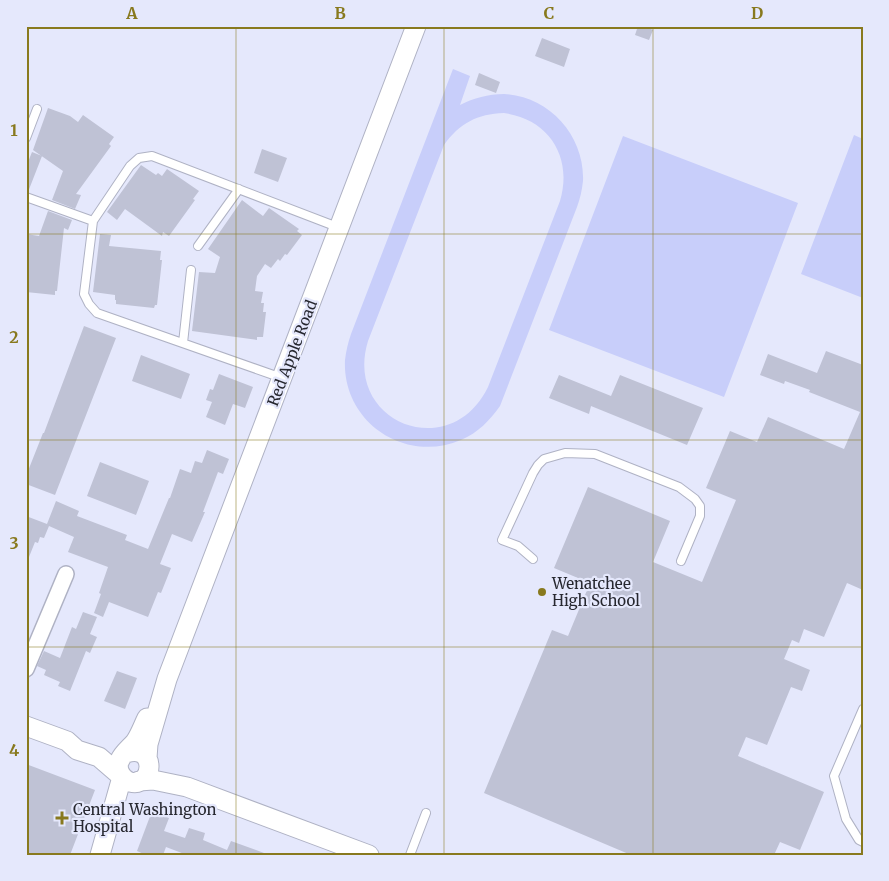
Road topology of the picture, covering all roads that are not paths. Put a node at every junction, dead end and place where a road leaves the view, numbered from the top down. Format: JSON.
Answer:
{"nodes":[{"id":1,"x":416,"y":26,"type":"edge"},
{"id":2,"x":37,"y":109,"type":"dead end"},
{"id":3,"x":26,"y":138,"type":"edge"},
{"id":4,"x":238,"y":189,"type":"junction"},
{"id":5,"x":26,"y":197,"type":"edge"},
{"id":6,"x":93,"y":221,"type":"junction"},
{"id":7,"x":340,"y":228,"type":"junction"},
{"id":8,"x":198,"y":246,"type":"dead end"},
{"id":9,"x":191,"y":270,"type":"dead end"},
{"id":10,"x":183,"y":343,"type":"junction"},
{"id":11,"x":282,"y":378,"type":"junction"},
{"id":12,"x":533,"y":559,"type":"dead end"},
{"id":13,"x":681,"y":562,"type":"dead end"},
{"id":14,"x":66,"y":574,"type":"dead end"},
{"id":15,"x":26,"y":669,"type":"edge"},
{"id":16,"x":167,"y":679,"type":"junction"},
{"id":17,"x":863,"y":709,"type":"edge"},
{"id":18,"x":861,"y":720,"type":"edge"},
{"id":19,"x":26,"y":726,"type":"edge"},
{"id":20,"x":67,"y":741,"type":"junction"},
{"id":21,"x":126,"y":753,"type":"junction"},
{"id":22,"x":148,"y":759,"type":"junction"},
{"id":23,"x":130,"y":779,"type":"junction"},
{"id":24,"x":187,"y":787,"type":"junction"},
{"id":25,"x":426,"y":813,"type":"dead end"},
{"id":26,"x":863,"y":842,"type":"edge"},
{"id":27,"x":100,"y":854,"type":"edge"},
{"id":28,"x":369,"y":855,"type":"edge"},
{"id":29,"x":410,"y":855,"type":"edge"}],
"edges":[{"from":1,"to":7,"type":"street","name":"Red Apple Road"},
{"from":2,"to":3,"type":"lane"},
{"from":4,"to":6,"type":"lane"},
{"from":4,"to":7,"type":"lane"},
{"from":4,"to":8,"type":"lane"},
{"from":5,"to":6,"type":"lane"},
{"from":6,"to":10,"type":"lane"},
{"from":7,"to":11,"type":"street","name":"Red Apple Road"},
{"from":9,"to":10,"type":"lane"},
{"from":10,"to":11,"type":"lane"},
{"from":11,"to":16,"type":"street","name":"Red Apple Road"},
{"from":12,"to":13,"type":"lane"},
{"from":14,"to":15,"type":"street"},
{"from":16,"to":21,"type":"street","name":"Red Apple Road"},
{"from":16,"to":22,"type":"street","name":"Red Apple Road"},
{"from":17,"to":18,"type":"lane"},
{"from":18,"to":26,"type":"lane"},
{"from":19,"to":20,"type":"street"},
{"from":20,"to":21,"type":"street"},
{"from":20,"to":23,"type":"street"},
{"from":21,"to":22,"type":"street"},
{"from":21,"to":23,"type":"street"},
{"from":22,"to":23,"type":"street"},
{"from":22,"to":24,"type":"street"},
{"from":23,"to":24,"type":"street"},
{"from":23,"to":27,"type":"street"},
{"from":24,"to":28,"type":"street"},
{"from":25,"to":29,"type":"lane"}]}
